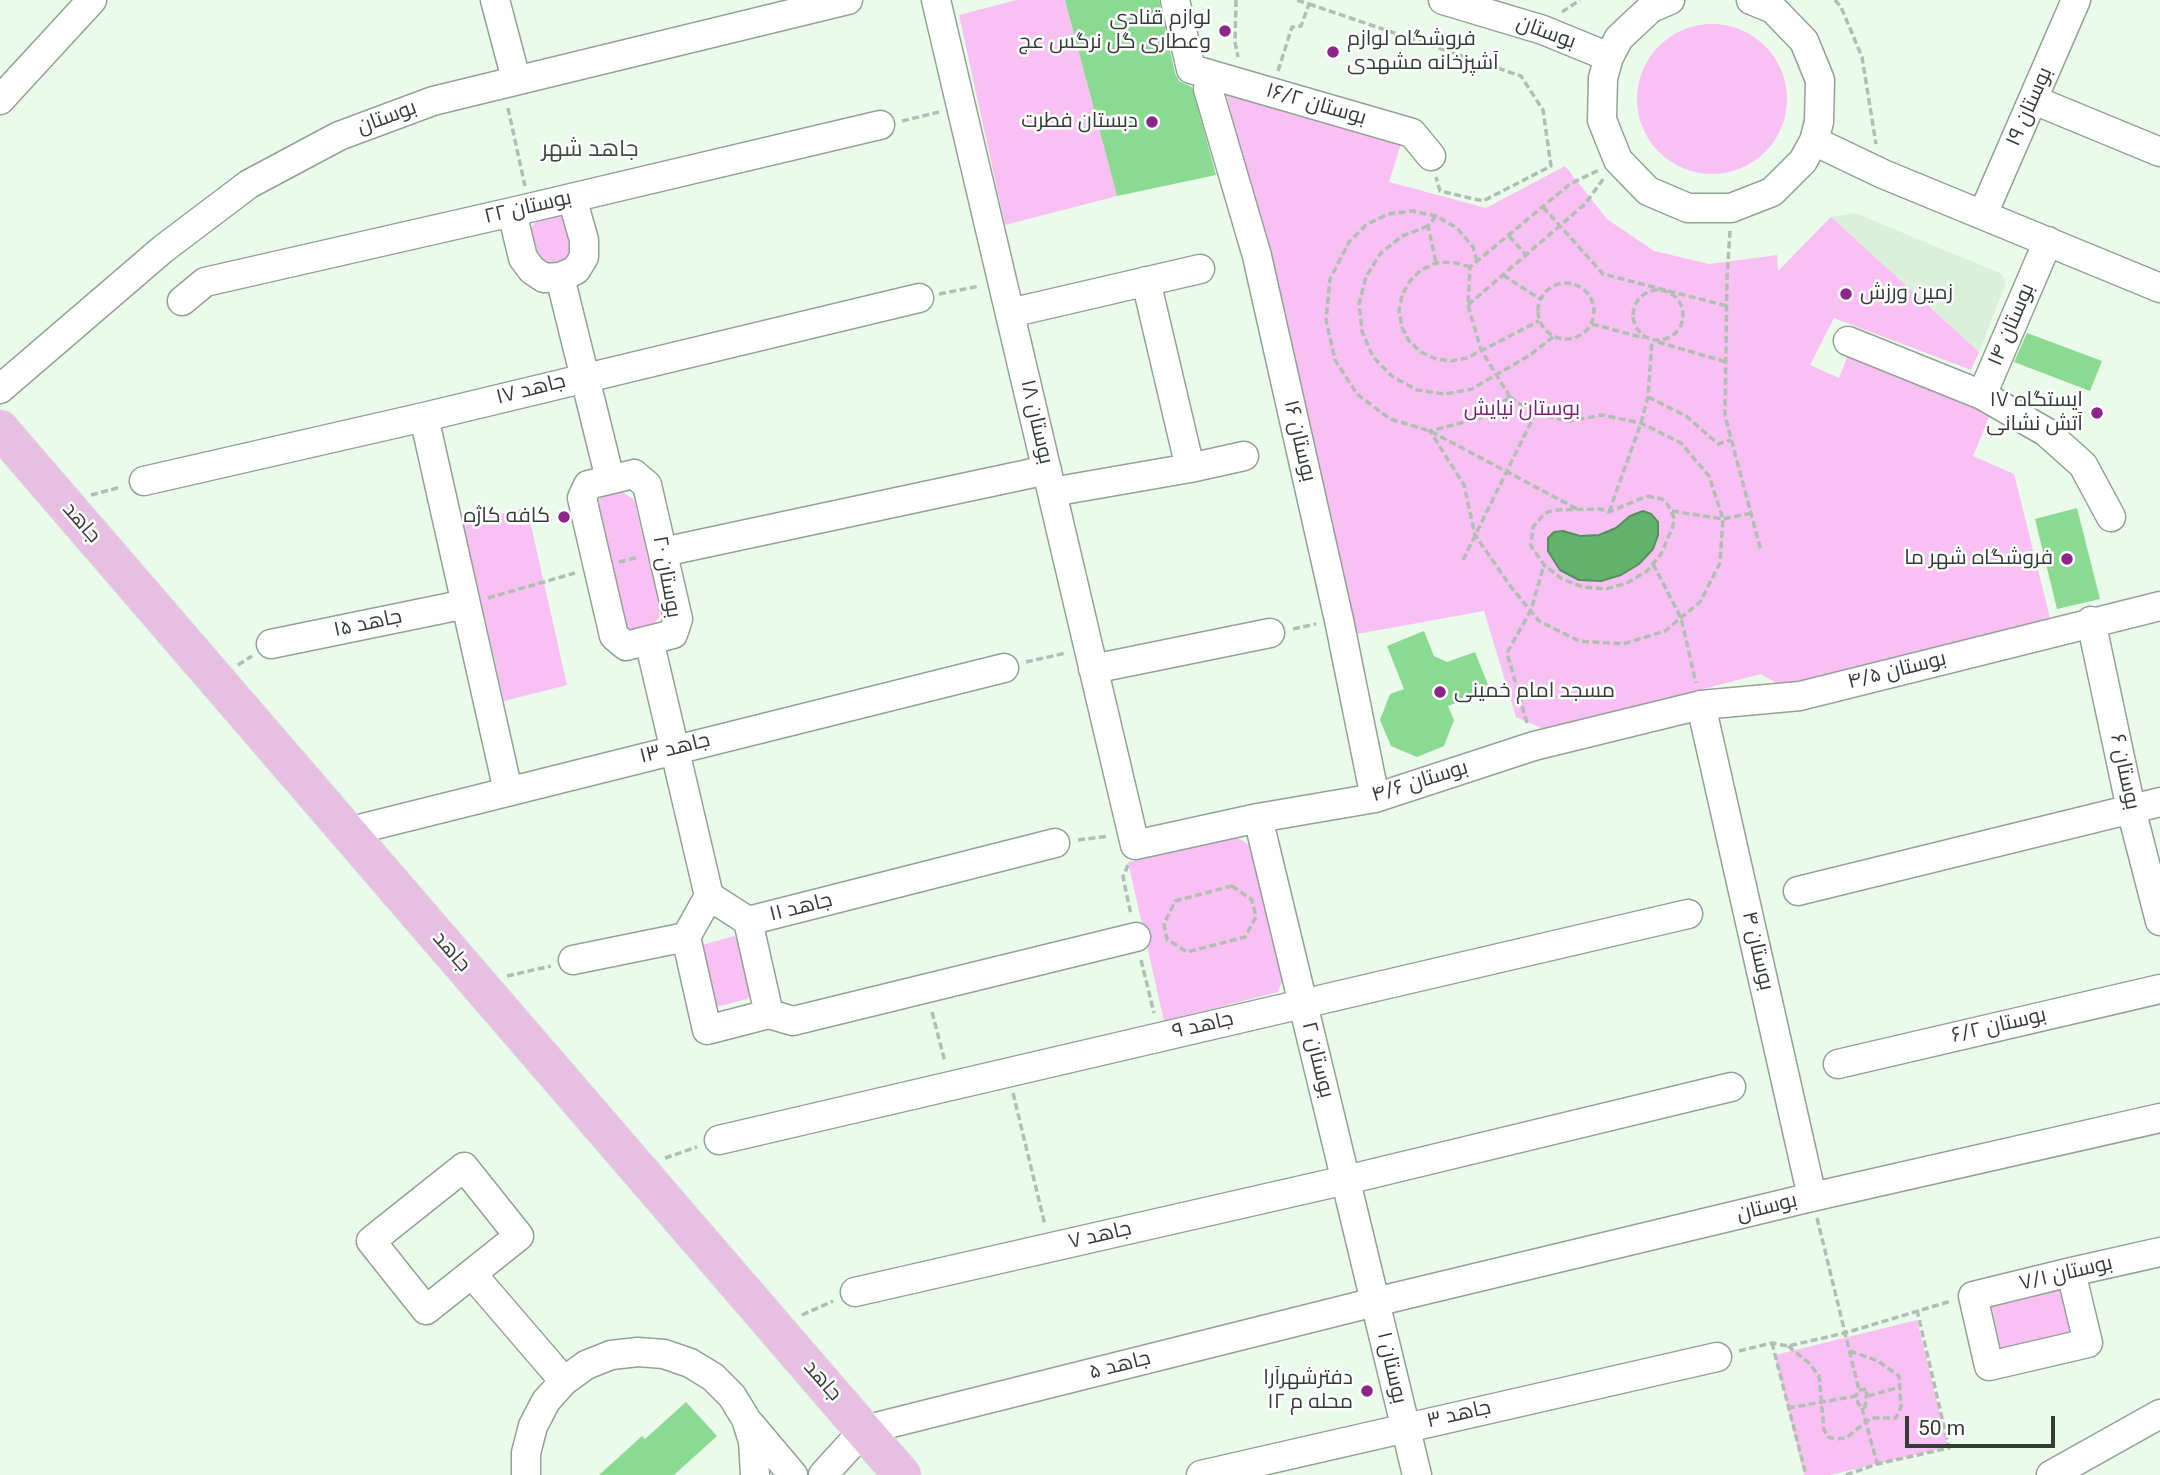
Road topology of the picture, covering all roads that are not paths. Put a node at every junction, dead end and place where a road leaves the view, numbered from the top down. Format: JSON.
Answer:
{"nodes":[{"id":1,"x":92,"y":0,"type":"edge"},
{"id":2,"x":495,"y":0,"type":"edge"},
{"id":3,"x":848,"y":0,"type":"edge"},
{"id":4,"x":936,"y":0,"type":"edge"},
{"id":5,"x":1175,"y":0,"type":"edge"},
{"id":6,"x":1443,"y":0,"type":"edge"},
{"id":7,"x":1670,"y":0,"type":"edge"},
{"id":8,"x":2076,"y":0,"type":"edge"},
{"id":9,"x":1767,"y":3,"type":"edge"},
{"id":10,"x":1609,"y":57,"type":"junction"},
{"id":11,"x":1200,"y":79,"type":"junction"},
{"id":12,"x":509,"y":81,"type":"junction"},
{"id":13,"x":0,"y":100,"type":"edge"},
{"id":14,"x":2034,"y":100,"type":"junction"},
{"id":15,"x":880,"y":125,"type":"road end"},
{"id":16,"x":1814,"y":141,"type":"junction"},
{"id":17,"x":2160,"y":152,"type":"edge"},
{"id":18,"x":1431,"y":156,"type":"road end"},
{"id":19,"x":572,"y":198,"type":"junction"},
{"id":20,"x":521,"y":210,"type":"junction"},
{"id":21,"x":1983,"y":215,"type":"junction"},
{"id":22,"x":2048,"y":241,"type":"junction"},
{"id":23,"x":1200,"y":269,"type":"dead end"},
{"id":24,"x":560,"y":277,"type":"junction"},
{"id":25,"x":1146,"y":281,"type":"junction"},
{"id":26,"x":2160,"y":288,"type":"edge"},
{"id":27,"x":919,"y":298,"type":"road end"},
{"id":28,"x":183,"y":301,"type":"dead end"},
{"id":29,"x":1010,"y":313,"type":"junction"},
{"id":30,"x":1848,"y":341,"type":"dead end"},
{"id":31,"x":585,"y":377,"type":"junction"},
{"id":32,"x":0,"y":389,"type":"edge"},
{"id":33,"x":1982,"y":395,"type":"junction"},
{"id":34,"x":424,"y":417,"type":"junction"},
{"id":35,"x":0,"y":429,"type":"edge"},
{"id":36,"x":1244,"y":456,"type":"dead end"},
{"id":37,"x":1190,"y":468,"type":"junction"},
{"id":38,"x":610,"y":479,"type":"junction"},
{"id":39,"x":144,"y":481,"type":"road end"},
{"id":40,"x":1050,"y":481,"type":"junction"},
{"id":41,"x":2111,"y":517,"type":"dead end"},
{"id":42,"x":663,"y":552,"type":"junction"},
{"id":43,"x":466,"y":604,"type":"junction"},
{"id":44,"x":2160,"y":606,"type":"edge"},
{"id":45,"x":2091,"y":621,"type":"junction"},
{"id":46,"x":1270,"y":633,"type":"road end"},
{"id":47,"x":649,"y":640,"type":"junction"},
{"id":48,"x":271,"y":644,"type":"road end"},
{"id":49,"x":1091,"y":658,"type":"junction"},
{"id":50,"x":1004,"y":668,"type":"road end"},
{"id":51,"x":1701,"y":705,"type":"junction"},
{"id":52,"x":675,"y":749,"type":"junction"},
{"id":53,"x":508,"y":790,"type":"junction"},
{"id":54,"x":1374,"y":797,"type":"junction"},
{"id":55,"x":2160,"y":802,"type":"edge"},
{"id":56,"x":2131,"y":809,"type":"junction"},
{"id":57,"x":1258,"y":818,"type":"junction"},
{"id":58,"x":347,"y":832,"type":"junction"},
{"id":59,"x":1134,"y":839,"type":"joint"},
{"id":60,"x":1055,"y":843,"type":"road end"},
{"id":61,"x":1798,"y":891,"type":"dead end"},
{"id":62,"x":709,"y":896,"type":"junction"},
{"id":63,"x":1688,"y":914,"type":"dead end"},
{"id":64,"x":748,"y":921,"type":"junction"},
{"id":65,"x":2160,"y":921,"type":"edge"},
{"id":66,"x":686,"y":937,"type":"junction"},
{"id":67,"x":1136,"y":937,"type":"dead end"},
{"id":68,"x":573,"y":960,"type":"road end"},
{"id":69,"x":2160,"y":989,"type":"edge"},
{"id":70,"x":1303,"y":1003,"type":"junction"},
{"id":71,"x":769,"y":1014,"type":"junction"},
{"id":72,"x":1838,"y":1064,"type":"dead end"},
{"id":73,"x":1731,"y":1087,"type":"dead end"},
{"id":74,"x":2160,"y":1118,"type":"edge"},
{"id":75,"x":719,"y":1140,"type":"road end"},
{"id":76,"x":1346,"y":1180,"type":"junction"},
{"id":77,"x":1812,"y":1197,"type":"junction"},
{"id":78,"x":2160,"y":1252,"type":"edge"},
{"id":79,"x":2071,"y":1272,"type":"junction"},
{"id":80,"x":472,"y":1274,"type":"junction"},
{"id":81,"x":855,"y":1292,"type":"road end"},
{"id":82,"x":1375,"y":1303,"type":"junction"},
{"id":83,"x":1717,"y":1357,"type":"road end"},
{"id":84,"x":564,"y":1381,"type":"junction"},
{"id":85,"x":2160,"y":1414,"type":"edge"},
{"id":86,"x":746,"y":1419,"type":"junction"},
{"id":87,"x":1405,"y":1427,"type":"junction"},
{"id":88,"x":864,"y":1430,"type":"junction"},
{"id":89,"x":526,"y":1475,"type":"edge"},
{"id":90,"x":755,"y":1475,"type":"edge"},
{"id":91,"x":793,"y":1475,"type":"edge"},
{"id":92,"x":823,"y":1475,"type":"edge"},
{"id":93,"x":902,"y":1475,"type":"edge"},
{"id":94,"x":1201,"y":1475,"type":"edge"},
{"id":95,"x":1417,"y":1475,"type":"edge"},
{"id":96,"x":2051,"y":1475,"type":"edge"}],
"edges":[{"from":1,"to":13,"type":"street"},
{"from":2,"to":12,"type":"street"},
{"from":3,"to":12,"type":"street","name":"بوستان"},
{"from":4,"to":29,"type":"street","name":"بوستان ۱۸"},
{"from":5,"to":11,"type":"street","name":"بوستان ۱۶"},
{"from":6,"to":10,"type":"street","name":"بوستان"},
{"from":7,"to":10,"type":"street"},
{"from":8,"to":14,"type":"street","name":"بوستان ۱۹"},
{"from":9,"to":16,"type":"street"},
{"from":10,"to":16,"type":"street"},
{"from":11,"to":18,"type":"street","name":"بوستان ۱۶/۲"},
{"from":11,"to":54,"type":"street","name":"بوستان ۱۶"},
{"from":12,"to":32,"type":"street","name":"بوستان"},
{"from":14,"to":17,"type":"street"},
{"from":14,"to":21,"type":"street","name":"بوستان ۱۹"},
{"from":15,"to":19,"type":"street","name":"بوستان ۲۲"},
{"from":16,"to":21,"type":"street"},
{"from":19,"to":20,"type":"street","name":"بوستان ۲۲"},
{"from":19,"to":24,"type":"street"},
{"from":20,"to":24,"type":"street"},
{"from":20,"to":28,"type":"street","name":"بوستان ۲۲"},
{"from":21,"to":22,"type":"street"},
{"from":22,"to":26,"type":"street"},
{"from":22,"to":33,"type":"street","name":"بوستان ۱۴"},
{"from":23,"to":25,"type":"street"},
{"from":24,"to":31,"type":"street"},
{"from":25,"to":29,"type":"street"},
{"from":25,"to":37,"type":"street"},
{"from":27,"to":31,"type":"street","name":"جاهد ۱۷"},
{"from":29,"to":40,"type":"street","name":"بوستان ۱۸"},
{"from":30,"to":33,"type":"street"},
{"from":31,"to":34,"type":"street","name":"جاهد ۱۷"},
{"from":31,"to":38,"type":"street"},
{"from":33,"to":41,"type":"street"},
{"from":34,"to":39,"type":"street","name":"جاهد ۱۷"},
{"from":34,"to":43,"type":"street"},
{"from":35,"to":58,"type":"main road","name":"جاهد"},
{"from":36,"to":37,"type":"street"},
{"from":37,"to":40,"type":"street"},
{"from":38,"to":42,"type":"street","name":"بوستان ۲۰"},
{"from":38,"to":47,"type":"street","name":"بوستان ۲۰"},
{"from":40,"to":42,"type":"street"},
{"from":40,"to":49,"type":"street","name":"بوستان ۱۸"},
{"from":42,"to":47,"type":"street","name":"بوستان ۲۰"},
{"from":43,"to":48,"type":"street","name":"جاهد ۱۵"},
{"from":43,"to":53,"type":"street"},
{"from":44,"to":45,"type":"street","name":"بوستان ۴/۵"},
{"from":45,"to":51,"type":"street","name":"بوستان ۴/۵"},
{"from":45,"to":56,"type":"street","name":"بوستان ۶"},
{"from":46,"to":49,"type":"street"},
{"from":47,"to":52,"type":"street"},
{"from":49,"to":59,"type":"street","name":"بوستان ۱۸"},
{"from":50,"to":52,"type":"street","name":"جاهد ۱۳"},
{"from":51,"to":54,"type":"street","name":"بوستان ۴/۶"},
{"from":51,"to":77,"type":"street","name":"بوستان ۴"},
{"from":52,"to":53,"type":"street","name":"جاهد ۱۳"},
{"from":52,"to":62,"type":"street"},
{"from":53,"to":58,"type":"street","name":"جاهد ۱۳"},
{"from":54,"to":57,"type":"street","name":"بوستان ۴/۶"},
{"from":55,"to":56,"type":"street"},
{"from":56,"to":61,"type":"street"},
{"from":56,"to":65,"type":"street","name":"بوستان ۶"},
{"from":57,"to":59,"type":"street","name":"بوستان ۴/۶"},
{"from":57,"to":70,"type":"street","name":"بوستان ۲"},
{"from":58,"to":88,"type":"main road","name":"جاهد"},
{"from":60,"to":64,"type":"street","name":"جاهد ۱۱"},
{"from":62,"to":64,"type":"street","name":"جاهد ۱۱"},
{"from":62,"to":66,"type":"street"},
{"from":63,"to":70,"type":"street","name":"جاهد ۹"},
{"from":64,"to":71,"type":"street"},
{"from":66,"to":68,"type":"street"},
{"from":66,"to":71,"type":"street"},
{"from":67,"to":71,"type":"street"},
{"from":69,"to":72,"type":"street","name":"بوستان ۶/۲"},
{"from":70,"to":75,"type":"street","name":"جاهد ۹"},
{"from":70,"to":76,"type":"street","name":"بوستان ۲"},
{"from":73,"to":76,"type":"street","name":"جاهد ۷"},
{"from":74,"to":77,"type":"street","name":"بوستان"},
{"from":76,"to":81,"type":"street","name":"جاهد ۷"},
{"from":76,"to":82,"type":"street","name":"بوستان ۲"},
{"from":77,"to":82,"type":"street","name":"بوستان"},
{"from":78,"to":79,"type":"street","name":"بوستان ۷/۱"},
{"from":79,"to":79,"type":"street","name":"بوستان ۷/۱"},
{"from":80,"to":80,"type":"street"},
{"from":80,"to":84,"type":"street"},
{"from":82,"to":87,"type":"street","name":"بوستان ۱"},
{"from":82,"to":88,"type":"street","name":"جاهد ۵"},
{"from":83,"to":87,"type":"street","name":"جاهد ۳"},
{"from":84,"to":86,"type":"street"},
{"from":84,"to":89,"type":"street"},
{"from":85,"to":96,"type":"street"},
{"from":86,"to":90,"type":"street"},
{"from":86,"to":91,"type":"street"},
{"from":87,"to":94,"type":"street","name":"جاهد ۳"},
{"from":87,"to":95,"type":"street","name":"بوستان ۱"},
{"from":88,"to":92,"type":"street"},
{"from":88,"to":93,"type":"main road","name":"جاهد"}]}
